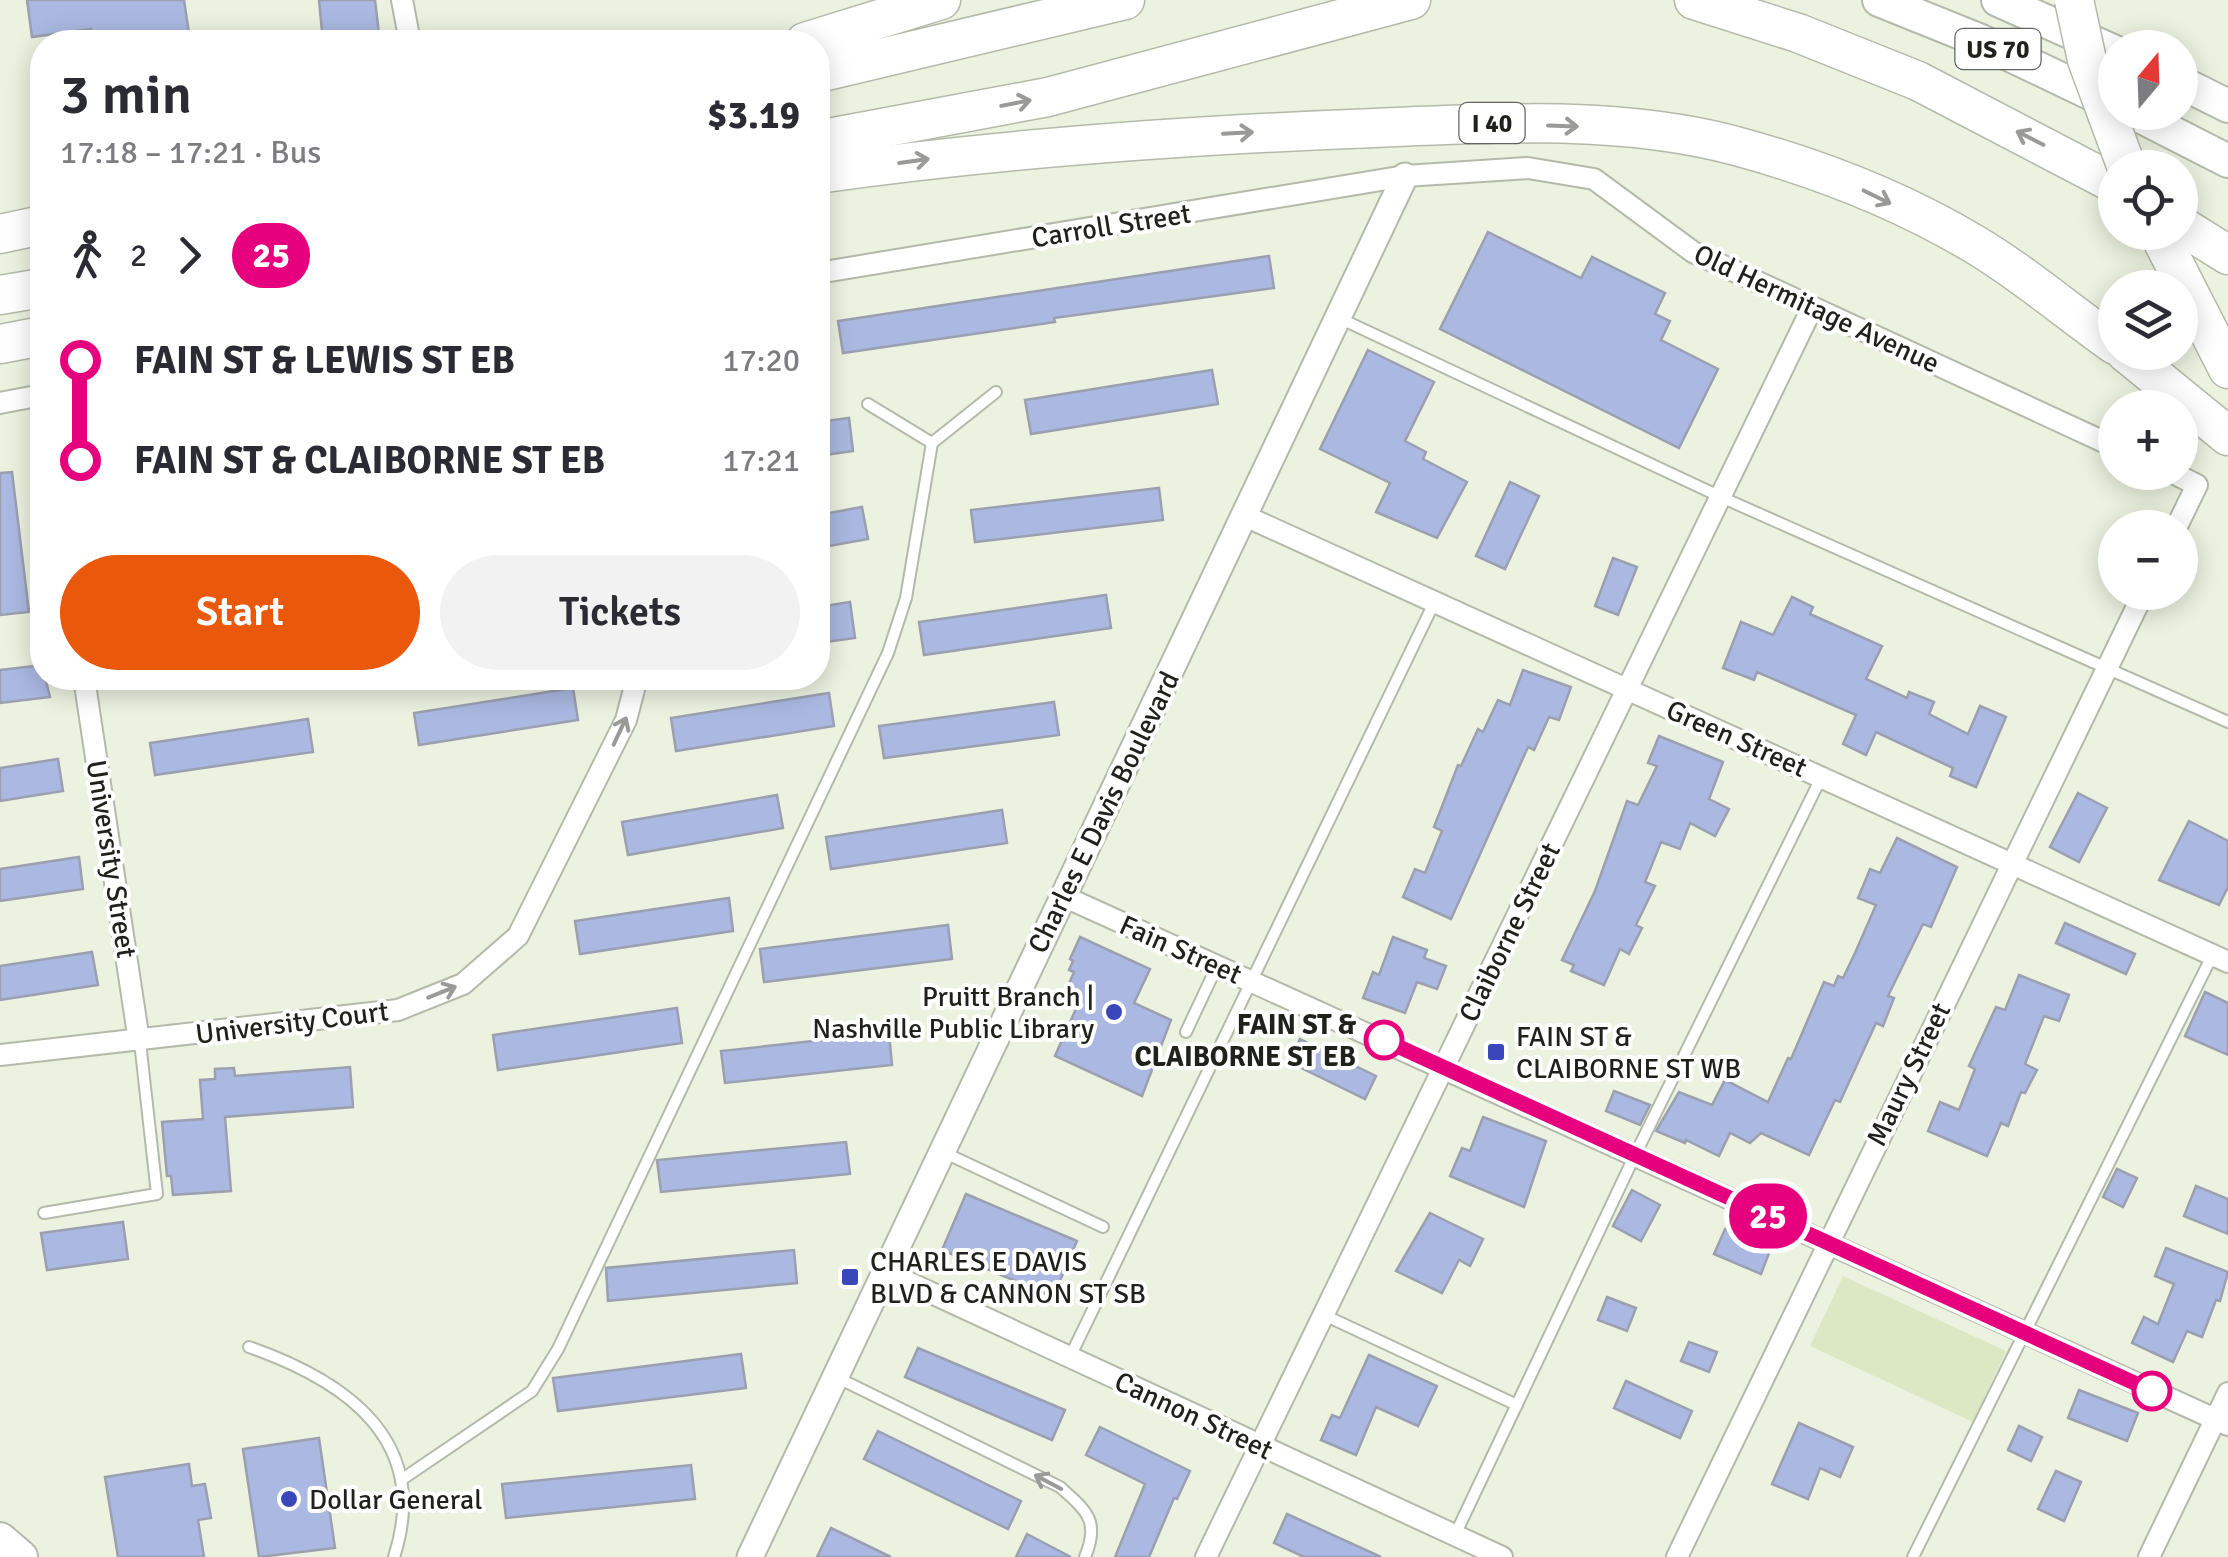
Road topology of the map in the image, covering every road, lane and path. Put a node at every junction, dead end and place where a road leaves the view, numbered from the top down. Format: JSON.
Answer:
{"nodes":[{"id":1,"x":402,"y":0,"type":"edge"},
{"id":2,"x":941,"y":0,"type":"edge"},
{"id":3,"x":1125,"y":0,"type":"edge"},
{"id":4,"x":1410,"y":0,"type":"edge"},
{"id":5,"x":1694,"y":0,"type":"edge"},
{"id":6,"x":1878,"y":0,"type":"edge"},
{"id":7,"x":1998,"y":0,"type":"edge"},
{"id":8,"x":2074,"y":0,"type":"edge"},
{"id":9,"x":408,"y":30,"type":"edge"},
{"id":10,"x":830,"y":34,"type":"edge"},
{"id":11,"x":2098,"y":44,"type":"edge"},
{"id":12,"x":830,"y":70,"type":"edge"},
{"id":13,"x":2198,"y":91,"type":"edge"},
{"id":14,"x":2098,"y":96,"type":"edge"},
{"id":15,"x":2228,"y":106,"type":"edge"},
{"id":16,"x":2167,"y":130,"type":"edge"},
{"id":17,"x":830,"y":138,"type":"edge"},
{"id":18,"x":2121,"y":150,"type":"edge"},
{"id":19,"x":2228,"y":161,"type":"edge"},
{"id":20,"x":830,"y":172,"type":"edge"},
{"id":21,"x":2098,"y":175,"type":"edge"},
{"id":22,"x":1405,"y":176,"type":"junction"},
{"id":23,"x":30,"y":228,"type":"edge"},
{"id":24,"x":0,"y":234,"type":"edge"},
{"id":25,"x":2198,"y":237,"type":"edge"},
{"id":26,"x":2166,"y":250,"type":"edge"},
{"id":27,"x":2228,"y":256,"type":"edge"},
{"id":28,"x":830,"y":272,"type":"edge"},
{"id":29,"x":30,"y":290,"type":"edge"},
{"id":30,"x":0,"y":295,"type":"edge"},
{"id":31,"x":1812,"y":308,"type":"junction"},
{"id":32,"x":1338,"y":318,"type":"junction"},
{"id":33,"x":2098,"y":333,"type":"edge"},
{"id":34,"x":30,"y":338,"type":"edge"},
{"id":35,"x":0,"y":344,"type":"edge"},
{"id":36,"x":2228,"y":369,"type":"edge"},
{"id":37,"x":2147,"y":370,"type":"edge"},
{"id":38,"x":996,"y":392,"type":"dead end"},
{"id":39,"x":30,"y":398,"type":"edge"},
{"id":40,"x":0,"y":402,"type":"edge"},
{"id":41,"x":868,"y":404,"type":"dead end"},
{"id":42,"x":2228,"y":436,"type":"edge"},
{"id":43,"x":2098,"y":439,"type":"edge"},
{"id":44,"x":932,"y":444,"type":"junction"},
{"id":45,"x":1721,"y":497,"type":"junction"},
{"id":46,"x":1245,"y":516,"type":"junction"},
{"id":47,"x":1435,"y":602,"type":"junction"},
{"id":48,"x":2135,"y":610,"type":"edge"},
{"id":49,"x":2106,"y":670,"type":"junction"},
{"id":50,"x":86,"y":690,"type":"edge"},
{"id":51,"x":634,"y":690,"type":"edge"},
{"id":52,"x":1628,"y":690,"type":"junction"},
{"id":53,"x":2228,"y":722,"type":"edge"},
{"id":54,"x":1822,"y":776,"type":"junction"},
{"id":55,"x":2010,"y":864,"type":"junction"},
{"id":56,"x":1063,"y":896,"type":"junction"},
{"id":57,"x":2220,"y":958,"type":"edge"},
{"id":58,"x":1218,"y":966,"type":"junction"},
{"id":59,"x":1254,"y":982,"type":"junction"},
{"id":60,"x":1186,"y":1032,"type":"dead end"},
{"id":61,"x":140,"y":1041,"type":"junction"},
{"id":62,"x":0,"y":1055,"type":"edge"},
{"id":63,"x":1444,"y":1066,"type":"junction"},
{"id":64,"x":942,"y":1152,"type":"junction"},
{"id":65,"x":1635,"y":1155,"type":"junction"},
{"id":66,"x":44,"y":1212,"type":"dead end"},
{"id":67,"x":1103,"y":1228,"type":"dead end"},
{"id":68,"x":1826,"y":1243,"type":"junction"},
{"id":69,"x":886,"y":1272,"type":"junction"},
{"id":70,"x":1323,"y":1315,"type":"junction"},
{"id":71,"x":2026,"y":1334,"type":"junction"},
{"id":72,"x":249,"y":1347,"type":"dead end"},
{"id":73,"x":1070,"y":1357,"type":"junction"},
{"id":74,"x":836,"y":1377,"type":"junction"},
{"id":75,"x":2228,"y":1393,"type":"edge"},
{"id":76,"x":1517,"y":1405,"type":"junction"},
{"id":77,"x":2222,"y":1422,"type":"edge"},
{"id":78,"x":1260,"y":1445,"type":"junction"},
{"id":79,"x":401,"y":1480,"type":"junction"},
{"id":80,"x":1455,"y":1535,"type":"junction"},
{"id":81,"x":0,"y":1539,"type":"edge"},
{"id":82,"x":20,"y":1557,"type":"edge"},
{"id":83,"x":394,"y":1557,"type":"edge"},
{"id":84,"x":750,"y":1557,"type":"edge"},
{"id":85,"x":1085,"y":1557,"type":"edge"},
{"id":86,"x":1206,"y":1557,"type":"edge"},
{"id":87,"x":1502,"y":1557,"type":"edge"},
{"id":88,"x":1677,"y":1557,"type":"edge"},
{"id":89,"x":1913,"y":1557,"type":"edge"},
{"id":90,"x":2149,"y":1557,"type":"edge"}],
"edges":[{"from":1,"to":9,"type":"street"},
{"from":2,"to":10,"type":"highway"},
{"from":3,"to":12,"type":"highway"},
{"from":17,"to":4,"type":"highway","one_way":true},
{"from":21,"to":5,"type":"highway","one_way":true},
{"from":6,"to":14,"type":"main road","number":"US 70"},
{"from":7,"to":11,"type":"main road","number":"US 70"},
{"from":8,"to":18,"type":"highway","bridge":true},
{"from":13,"to":15,"type":"main road"},
{"from":16,"to":19,"type":"main road"},
{"from":20,"to":33,"type":"highway","number":"I 40","one_way":true},
{"from":22,"to":28,"type":"street","name":"Carroll Street"},
{"from":22,"to":31,"type":"street","name":"Old Hermitage Avenue"},
{"from":22,"to":32,"type":"street","name":"Charles E Davis Boulevard"},
{"from":23,"to":24,"type":"highway"},
{"from":25,"to":27,"type":"highway"},
{"from":26,"to":36,"type":"highway"},
{"from":29,"to":30,"type":"highway"},
{"from":31,"to":43,"type":"street","name":"Old Hermitage Avenue"},
{"from":31,"to":45,"type":"street","name":"Claiborne Street"},
{"from":32,"to":45,"type":"lane"},
{"from":32,"to":46,"type":"street","name":"Charles E Davis Boulevard"},
{"from":34,"to":35,"type":"highway"},
{"from":37,"to":42,"type":"highway"},
{"from":38,"to":44,"type":"lane"},
{"from":39,"to":40,"type":"street"},
{"from":41,"to":44,"type":"lane"},
{"from":44,"to":79,"type":"lane"},
{"from":45,"to":49,"type":"lane"},
{"from":45,"to":52,"type":"street","name":"Claiborne Street"},
{"from":46,"to":47,"type":"street","name":"Green Street"},
{"from":46,"to":56,"type":"street","name":"Charles E Davis Boulevard"},
{"from":47,"to":52,"type":"street","name":"Green Street"},
{"from":47,"to":59,"type":"lane"},
{"from":48,"to":49,"type":"street","name":"Maury Street"},
{"from":49,"to":53,"type":"lane"},
{"from":49,"to":55,"type":"street","name":"Maury Street"},
{"from":50,"to":61,"type":"street","name":"University Street"},
{"from":61,"to":51,"type":"street","name":"University Court","one_way":true},
{"from":52,"to":54,"type":"street","name":"Green Street"},
{"from":52,"to":63,"type":"street","name":"Claiborne Street"},
{"from":54,"to":55,"type":"street","name":"Green Street"},
{"from":54,"to":65,"type":"lane"},
{"from":55,"to":57,"type":"street","name":"Green Street"},
{"from":55,"to":68,"type":"street","name":"Maury Street"},
{"from":56,"to":58,"type":"street","name":"Fain Street"},
{"from":56,"to":64,"type":"street","name":"Charles E Davis Boulevard"},
{"from":57,"to":71,"type":"lane"},
{"from":58,"to":59,"type":"street","name":"Fain Street"},
{"from":58,"to":60,"type":"lane"},
{"from":59,"to":63,"type":"street","name":"Fain Street"},
{"from":59,"to":73,"type":"lane"},
{"from":61,"to":62,"type":"street","name":"University Court"},
{"from":61,"to":66,"type":"lane"},
{"from":63,"to":65,"type":"street","name":"Fain Street"},
{"from":63,"to":70,"type":"street","name":"Claiborne Street"},
{"from":64,"to":67,"type":"lane"},
{"from":64,"to":69,"type":"street","name":"Charles E Davis Boulevard"},
{"from":65,"to":68,"type":"street","name":"Fain Street"},
{"from":65,"to":76,"type":"lane"},
{"from":68,"to":71,"type":"street","name":"Fain Street"},
{"from":68,"to":88,"type":"street","name":"Maury Street"},
{"from":69,"to":73,"type":"street","name":"Cannon Street"},
{"from":69,"to":74,"type":"street","name":"Charles E Davis Boulevard"},
{"from":70,"to":76,"type":"lane"},
{"from":70,"to":78,"type":"street","name":"Claiborne Street"},
{"from":71,"to":77,"type":"street","name":"Fain Street"},
{"from":71,"to":89,"type":"lane"},
{"from":72,"to":79,"type":"lane"},
{"from":73,"to":78,"type":"street","name":"Cannon Street"},
{"from":74,"to":84,"type":"street","name":"Charles E Davis Boulevard"},
{"from":85,"to":74,"type":"lane","one_way":true},
{"from":75,"to":77,"type":"street"},
{"from":76,"to":80,"type":"lane"},
{"from":77,"to":90,"type":"street"},
{"from":78,"to":80,"type":"street","name":"Cannon Street"},
{"from":78,"to":86,"type":"street","name":"Claiborne Street"},
{"from":79,"to":83,"type":"lane"},
{"from":80,"to":87,"type":"street","name":"Cannon Street"},
{"from":81,"to":82,"type":"main road"}]}
